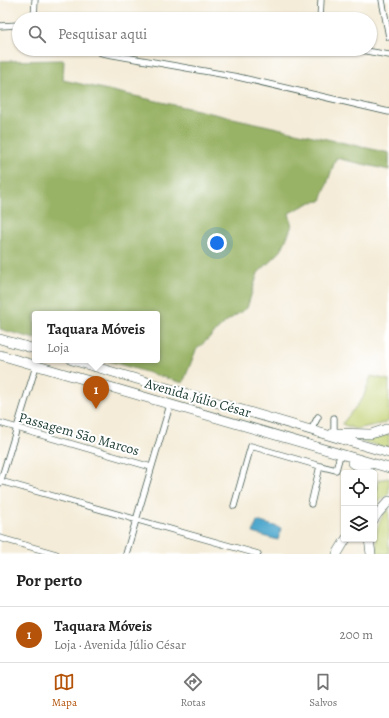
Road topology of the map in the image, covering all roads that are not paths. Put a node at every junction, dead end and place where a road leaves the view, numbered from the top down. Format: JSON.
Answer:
{"nodes":[{"id":1,"x":35,"y":0,"type":"edge"},
{"id":2,"x":321,"y":0,"type":"edge"},
{"id":3,"x":382,"y":0,"type":"edge"},
{"id":4,"x":34,"y":12,"type":"edge"},
{"id":5,"x":320,"y":12,"type":"edge"},
{"id":6,"x":12,"y":25,"type":"edge"},
{"id":7,"x":0,"y":26,"type":"edge"},
{"id":8,"x":389,"y":37,"type":"edge"},
{"id":9,"x":377,"y":53,"type":"edge"},
{"id":10,"x":389,"y":55,"type":"edge"},
{"id":11,"x":128,"y":56,"type":"edge"},
{"id":12,"x":389,"y":112,"type":"edge"},
{"id":13,"x":0,"y":339,"type":"edge"},
{"id":14,"x":32,"y":348,"type":"edge"},
{"id":15,"x":0,"y":355,"type":"edge"},
{"id":16,"x":82,"y":363,"type":"edge"},
{"id":17,"x":36,"y":366,"type":"junction"},
{"id":18,"x":170,"y":405,"type":"junction"},
{"id":19,"x":318,"y":417,"type":"dead end"},
{"id":20,"x":334,"y":418,"type":"dead end"},
{"id":21,"x":0,"y":423,"type":"edge"},
{"id":22,"x":18,"y":428,"type":"junction"},
{"id":23,"x":389,"y":428,"type":"edge"},
{"id":24,"x":311,"y":430,"type":"junction"},
{"id":25,"x":323,"y":433,"type":"junction"},
{"id":26,"x":334,"y":433,"type":"junction"},
{"id":27,"x":303,"y":443,"type":"junction"},
{"id":28,"x":389,"y":453,"type":"edge"},
{"id":29,"x":339,"y":458,"type":"junction"},
{"id":30,"x":320,"y":466,"type":"junction"},
{"id":31,"x":151,"y":467,"type":"junction"},
{"id":32,"x":389,"y":468,"type":"edge"},
{"id":33,"x":366,"y":470,"type":"edge"},
{"id":34,"x":0,"y":482,"type":"edge"},
{"id":35,"x":389,"y":501,"type":"edge"},
{"id":36,"x":311,"y":504,"type":"dead end"},
{"id":37,"x":234,"y":506,"type":"dead end"},
{"id":38,"x":377,"y":514,"type":"edge"},
{"id":39,"x":136,"y":521,"type":"junction"},
{"id":40,"x":0,"y":538,"type":"edge"},
{"id":41,"x":344,"y":542,"type":"edge"},
{"id":42,"x":369,"y":542,"type":"edge"},
{"id":43,"x":248,"y":551,"type":"junction"},
{"id":44,"x":56,"y":554,"type":"edge"},
{"id":45,"x":126,"y":554,"type":"edge"},
{"id":46,"x":239,"y":554,"type":"edge"},
{"id":47,"x":258,"y":554,"type":"edge"},
{"id":48,"x":336,"y":554,"type":"edge"},
{"id":49,"x":371,"y":554,"type":"edge"}],
"edges":[{"from":1,"to":4,"type":"street"},
{"from":2,"to":5,"type":"street"},
{"from":3,"to":8,"type":"street"},
{"from":6,"to":7,"type":"street"},
{"from":9,"to":10,"type":"street"},
{"from":11,"to":12,"type":"street"},
{"from":13,"to":14,"type":"main road"},
{"from":15,"to":17,"type":"main road","name":"Avenida Júlio César"},
{"from":16,"to":24,"type":"main road","name":"Avenida Júlio César"},
{"from":17,"to":18,"type":"main road","name":"Avenida Júlio César"},
{"from":17,"to":22,"type":"street"},
{"from":18,"to":27,"type":"main road","name":"Avenida Júlio César"},
{"from":18,"to":31,"type":"street"},
{"from":19,"to":24,"type":"street"},
{"from":20,"to":26,"type":"street"},
{"from":21,"to":22,"type":"street","name":"Passagem São Marcos"},
{"from":22,"to":31,"type":"street","name":"Passagem São Marcos"},
{"from":22,"to":34,"type":"street"},
{"from":23,"to":26,"type":"main road"},
{"from":24,"to":25,"type":"main road","name":"Avenida Júlio César"},
{"from":25,"to":26,"type":"main road"},
{"from":25,"to":28,"type":"main road","name":"Avenida Júlio César"},
{"from":27,"to":29,"type":"main road"},
{"from":27,"to":32,"type":"main road","name":"Avenida Júlio César"},
{"from":29,"to":30,"type":"street"},
{"from":29,"to":33,"type":"main road"},
{"from":30,"to":36,"type":"street"},
{"from":30,"to":37,"type":"street"},
{"from":31,"to":39,"type":"street"},
{"from":34,"to":39,"type":"street"},
{"from":35,"to":38,"type":"main road"},
{"from":39,"to":43,"type":"street"},
{"from":39,"to":45,"type":"street"},
{"from":40,"to":44,"type":"street"},
{"from":41,"to":48,"type":"main road"},
{"from":42,"to":49,"type":"main road"},
{"from":43,"to":46,"type":"street"},
{"from":43,"to":47,"type":"street"}]}
